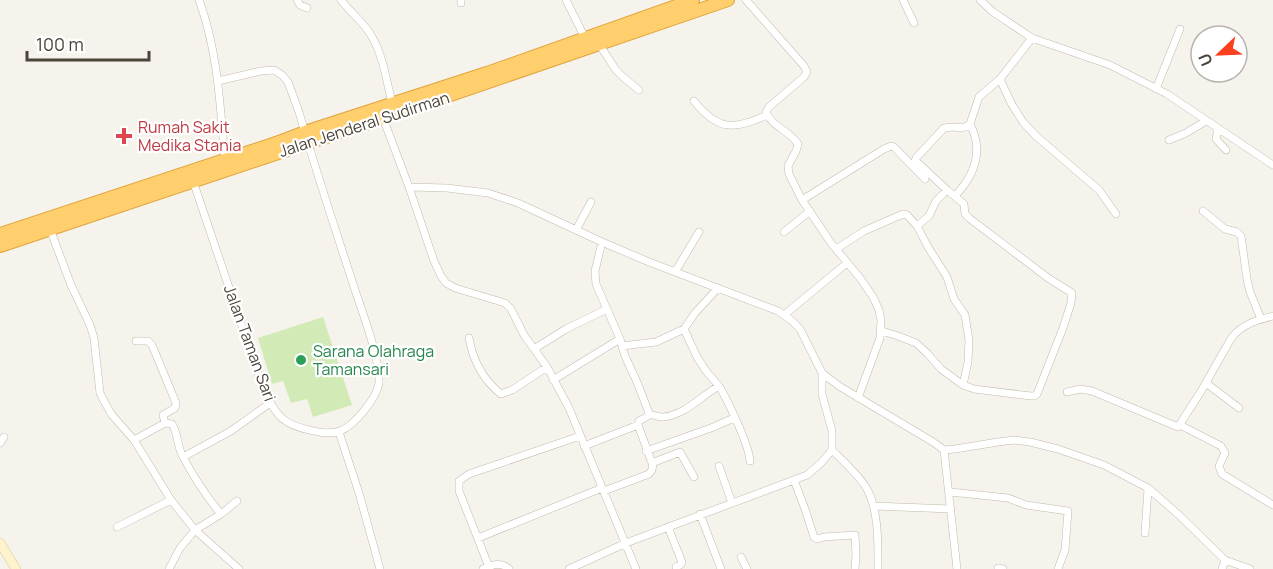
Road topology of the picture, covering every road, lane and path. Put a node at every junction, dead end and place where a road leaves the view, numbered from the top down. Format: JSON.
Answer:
{"nodes":[{"id":1,"x":200,"y":0,"type":"edge"},
{"id":2,"x":297,"y":0,"type":"edge"},
{"id":3,"x":341,"y":0,"type":"edge"},
{"id":4,"x":566,"y":0,"type":"edge"},
{"id":5,"x":693,"y":0,"type":"edge"},
{"id":6,"x":728,"y":0,"type":"edge"},
{"id":7,"x":746,"y":0,"type":"edge"},
{"id":8,"x":903,"y":0,"type":"edge"},
{"id":9,"x":980,"y":0,"type":"edge"},
{"id":10,"x":307,"y":8,"type":"dead end"},
{"id":11,"x":644,"y":23,"type":"junction"},
{"id":12,"x":914,"y":23,"type":"dead end"},
{"id":13,"x":1180,"y":29,"type":"dead end"},
{"id":14,"x":585,"y":38,"type":"junction"},
{"id":15,"x":1032,"y":38,"type":"junction"},
{"id":16,"x":599,"y":44,"type":"junction"},
{"id":17,"x":1000,"y":80,"type":"junction"},
{"id":18,"x":218,"y":81,"type":"junction"},
{"id":19,"x":1156,"y":89,"type":"junction"},
{"id":20,"x":639,"y":90,"type":"dead end"},
{"id":21,"x":694,"y":101,"type":"dead end"},
{"id":22,"x":392,"y":103,"type":"junction"},
{"id":23,"x":767,"y":115,"type":"junction"},
{"id":24,"x":383,"y":118,"type":"junction"},
{"id":25,"x":1206,"y":121,"type":"junction"},
{"id":26,"x":970,"y":124,"type":"junction"},
{"id":27,"x":1218,"y":129,"type":"junction"},
{"id":28,"x":306,"y":137,"type":"junction"},
{"id":29,"x":1169,"y":140,"type":"dead end"},
{"id":30,"x":1226,"y":150,"type":"dead end"},
{"id":31,"x":225,"y":160,"type":"junction"},
{"id":32,"x":913,"y":163,"type":"junction"},
{"id":33,"x":1273,"y":165,"type":"edge"},
{"id":34,"x":925,"y":179,"type":"dead end"},
{"id":35,"x":193,"y":181,"type":"junction"},
{"id":36,"x":409,"y":187,"type":"junction"},
{"id":37,"x":947,"y":190,"type":"junction"},
{"id":38,"x":955,"y":196,"type":"junction"},
{"id":39,"x":802,"y":200,"type":"junction"},
{"id":40,"x":591,"y":202,"type":"dead end"},
{"id":41,"x":1203,"y":211,"type":"dead end"},
{"id":42,"x":810,"y":212,"type":"junction"},
{"id":43,"x":1116,"y":214,"type":"dead end"},
{"id":44,"x":916,"y":226,"type":"junction"},
{"id":45,"x":50,"y":229,"type":"junction"},
{"id":46,"x":576,"y":230,"type":"junction"},
{"id":47,"x":699,"y":232,"type":"dead end"},
{"id":48,"x":784,"y":232,"type":"dead end"},
{"id":49,"x":0,"y":234,"type":"edge"},
{"id":50,"x":602,"y":242,"type":"junction"},
{"id":51,"x":0,"y":246,"type":"edge"},
{"id":52,"x":836,"y":249,"type":"junction"},
{"id":53,"x":847,"y":263,"type":"junction"},
{"id":54,"x":675,"y":272,"type":"junction"},
{"id":55,"x":718,"y":288,"type":"junction"},
{"id":56,"x":607,"y":309,"type":"junction"},
{"id":57,"x":784,"y":315,"type":"junction"},
{"id":58,"x":1273,"y":316,"type":"edge"},
{"id":59,"x":1261,"y":319,"type":"junction"},
{"id":60,"x":684,"y":328,"type":"junction"},
{"id":61,"x":882,"y":331,"type":"junction"},
{"id":62,"x":469,"y":338,"type":"dead end"},
{"id":63,"x":136,"y":341,"type":"dead end"},
{"id":64,"x":621,"y":343,"type":"junction"},
{"id":65,"x":534,"y":349,"type":"junction"},
{"id":66,"x":547,"y":367,"type":"junction"},
{"id":67,"x":822,"y":374,"type":"junction"},
{"id":68,"x":553,"y":380,"type":"junction"},
{"id":69,"x":963,"y":385,"type":"junction"},
{"id":70,"x":719,"y":386,"type":"junction"},
{"id":71,"x":1203,"y":388,"type":"junction"},
{"id":72,"x":1067,"y":392,"type":"dead end"},
{"id":73,"x":858,"y":398,"type":"junction"},
{"id":74,"x":270,"y":403,"type":"junction"},
{"id":75,"x":1239,"y":408,"type":"dead end"},
{"id":76,"x":649,"y":414,"type":"junction"},
{"id":77,"x":734,"y":418,"type":"junction"},
{"id":78,"x":165,"y":423,"type":"junction"},
{"id":79,"x":1180,"y":424,"type":"junction"},
{"id":80,"x":638,"y":426,"type":"junction"},
{"id":81,"x":339,"y":432,"type":"junction"},
{"id":82,"x":580,"y":436,"type":"junction"},
{"id":83,"x":134,"y":440,"type":"junction"},
{"id":84,"x":584,"y":446,"type":"junction"},
{"id":85,"x":832,"y":450,"type":"junction"},
{"id":86,"x":944,"y":450,"type":"junction"},
{"id":87,"x":646,"y":451,"type":"junction"},
{"id":88,"x":183,"y":457,"type":"junction"},
{"id":89,"x":750,"y":462,"type":"dead end"},
{"id":90,"x":653,"y":463,"type":"junction"},
{"id":91,"x":718,"y":466,"type":"dead end"},
{"id":92,"x":694,"y":477,"type":"dead end"},
{"id":93,"x":794,"y":480,"type":"junction"},
{"id":94,"x":1148,"y":488,"type":"junction"},
{"id":95,"x":603,"y":490,"type":"junction"},
{"id":96,"x":950,"y":492,"type":"junction"},
{"id":97,"x":171,"y":500,"type":"junction"},
{"id":98,"x":237,"y":501,"type":"dead end"},
{"id":99,"x":732,"y":503,"type":"junction"},
{"id":100,"x":1273,"y":505,"type":"edge"},
{"id":101,"x":873,"y":506,"type":"junction"},
{"id":102,"x":951,"y":509,"type":"junction"},
{"id":103,"x":221,"y":514,"type":"junction"},
{"id":104,"x":700,"y":514,"type":"junction"},
{"id":105,"x":117,"y":527,"type":"dead end"},
{"id":106,"x":668,"y":527,"type":"junction"},
{"id":107,"x":195,"y":530,"type":"junction"},
{"id":108,"x":1145,"y":533,"type":"dead end"},
{"id":109,"x":478,"y":538,"type":"junction"},
{"id":110,"x":0,"y":543,"type":"edge"},
{"id":111,"x":626,"y":543,"type":"junction"},
{"id":112,"x":741,"y":556,"type":"dead end"},
{"id":113,"x":1225,"y":560,"type":"junction"},
{"id":114,"x":676,"y":567,"type":"dead end"},
{"id":115,"x":486,"y":568,"type":"edge"},
{"id":116,"x":16,"y":569,"type":"edge"},
{"id":117,"x":169,"y":569,"type":"edge"},
{"id":118,"x":239,"y":569,"type":"edge"},
{"id":119,"x":380,"y":569,"type":"edge"},
{"id":120,"x":509,"y":569,"type":"edge"},
{"id":121,"x":569,"y":569,"type":"edge"},
{"id":122,"x":636,"y":569,"type":"edge"},
{"id":123,"x":721,"y":569,"type":"edge"},
{"id":124,"x":747,"y":569,"type":"edge"},
{"id":125,"x":855,"y":569,"type":"edge"},
{"id":126,"x":878,"y":569,"type":"edge"},
{"id":127,"x":957,"y":569,"type":"edge"},
{"id":128,"x":1058,"y":569,"type":"edge"},
{"id":129,"x":1222,"y":569,"type":"edge"},
{"id":130,"x":1250,"y":569,"type":"edge"}],
"edges":[{"from":1,"to":18,"type":"street"},
{"from":2,"to":10,"type":"street"},
{"from":3,"to":22,"type":"street"},
{"from":4,"to":14,"type":"street"},
{"from":5,"to":11,"type":"highway","name":"Jalan Jenderal Sudirman"},
{"from":6,"to":11,"type":"highway","name":"Jalan Jenderal Sudirman"},
{"from":7,"to":23,"type":"street"},
{"from":8,"to":12,"type":"street"},
{"from":9,"to":15,"type":"street"},
{"from":11,"to":14,"type":"highway","name":"Jalan Jenderal Sudirman"},
{"from":11,"to":16,"type":"highway","name":"Jalan Jenderal Sudirman"},
{"from":13,"to":19,"type":"street"},
{"from":14,"to":22,"type":"highway","name":"Jalan Jenderal Sudirman"},
{"from":15,"to":17,"type":"street"},
{"from":15,"to":19,"type":"street"},
{"from":16,"to":20,"type":"street"},
{"from":16,"to":24,"type":"highway","name":"Jalan Jenderal Sudirman"},
{"from":17,"to":26,"type":"street"},
{"from":17,"to":43,"type":"street"},
{"from":18,"to":28,"type":"street"},
{"from":18,"to":31,"type":"street"},
{"from":19,"to":25,"type":"street"},
{"from":21,"to":23,"type":"street"},
{"from":22,"to":28,"type":"highway","name":"Jalan Jenderal Sudirman"},
{"from":23,"to":39,"type":"street"},
{"from":24,"to":28,"type":"highway","name":"Jalan Jenderal Sudirman"},
{"from":24,"to":36,"type":"street"},
{"from":25,"to":27,"type":"street"},
{"from":25,"to":29,"type":"street"},
{"from":26,"to":32,"type":"street"},
{"from":26,"to":38,"type":"street"},
{"from":27,"to":30,"type":"street"},
{"from":27,"to":33,"type":"street"},
{"from":28,"to":31,"type":"highway","name":"Jalan Jenderal Sudirman"},
{"from":28,"to":35,"type":"highway","name":"Jalan Jenderal Sudirman"},
{"from":28,"to":81,"type":"street"},
{"from":31,"to":49,"type":"highway","name":"Jalan Jenderal Sudirman"},
{"from":32,"to":34,"type":"street"},
{"from":32,"to":37,"type":"street"},
{"from":32,"to":39,"type":"street"},
{"from":35,"to":45,"type":"highway","name":"Jalan Jenderal Sudirman"},
{"from":35,"to":74,"type":"street","name":"Jalan Taman Sari"},
{"from":36,"to":46,"type":"street"},
{"from":36,"to":65,"type":"street"},
{"from":37,"to":38,"type":"street"},
{"from":37,"to":44,"type":"street"},
{"from":38,"to":69,"type":"street"},
{"from":39,"to":42,"type":"street"},
{"from":40,"to":46,"type":"street"},
{"from":41,"to":59,"type":"street"},
{"from":42,"to":48,"type":"street"},
{"from":42,"to":52,"type":"street"},
{"from":44,"to":52,"type":"street"},
{"from":44,"to":69,"type":"street"},
{"from":45,"to":51,"type":"highway","name":"Jalan Jenderal Sudirman"},
{"from":45,"to":83,"type":"street"},
{"from":46,"to":50,"type":"street"},
{"from":47,"to":54,"type":"street"},
{"from":50,"to":54,"type":"street"},
{"from":50,"to":56,"type":"street"},
{"from":52,"to":53,"type":"street"},
{"from":53,"to":57,"type":"street"},
{"from":53,"to":61,"type":"street"},
{"from":54,"to":55,"type":"street"},
{"from":55,"to":57,"type":"street"},
{"from":55,"to":60,"type":"street"},
{"from":56,"to":64,"type":"street"},
{"from":56,"to":65,"type":"street"},
{"from":57,"to":67,"type":"street"},
{"from":58,"to":59,"type":"street"},
{"from":59,"to":71,"type":"street"},
{"from":60,"to":64,"type":"street"},
{"from":60,"to":70,"type":"street"},
{"from":61,"to":69,"type":"street"},
{"from":61,"to":73,"type":"street"},
{"from":62,"to":66,"type":"street"},
{"from":63,"to":78,"type":"street"},
{"from":64,"to":68,"type":"street"},
{"from":64,"to":76,"type":"street"},
{"from":65,"to":66,"type":"street"},
{"from":66,"to":68,"type":"street"},
{"from":67,"to":73,"type":"street"},
{"from":67,"to":85,"type":"street"},
{"from":68,"to":82,"type":"street"},
{"from":70,"to":76,"type":"street"},
{"from":70,"to":77,"type":"street"},
{"from":71,"to":75,"type":"street"},
{"from":71,"to":79,"type":"street"},
{"from":72,"to":79,"type":"street"},
{"from":73,"to":86,"type":"street"},
{"from":74,"to":81,"type":"street","name":"Jalan Taman Sari"},
{"from":74,"to":88,"type":"street"},
{"from":76,"to":80,"type":"street"},
{"from":77,"to":87,"type":"street"},
{"from":77,"to":89,"type":"street"},
{"from":78,"to":83,"type":"street"},
{"from":78,"to":88,"type":"street"},
{"from":79,"to":100,"type":"street"},
{"from":80,"to":84,"type":"street"},
{"from":80,"to":87,"type":"street"},
{"from":81,"to":119,"type":"street"},
{"from":82,"to":84,"type":"street"},
{"from":82,"to":109,"type":"street"},
{"from":83,"to":97,"type":"street"},
{"from":84,"to":95,"type":"street"},
{"from":85,"to":93,"type":"street"},
{"from":85,"to":101,"type":"street"},
{"from":86,"to":94,"type":"street"},
{"from":86,"to":96,"type":"street"},
{"from":87,"to":90,"type":"street"},
{"from":88,"to":103,"type":"street"},
{"from":90,"to":92,"type":"street"},
{"from":90,"to":95,"type":"street"},
{"from":91,"to":99,"type":"street"},
{"from":93,"to":99,"type":"street"},
{"from":93,"to":125,"type":"street"},
{"from":94,"to":108,"type":"street"},
{"from":94,"to":113,"type":"street"},
{"from":95,"to":109,"type":"street"},
{"from":95,"to":111,"type":"street"},
{"from":96,"to":102,"type":"street"},
{"from":96,"to":128,"type":"street"},
{"from":97,"to":105,"type":"street"},
{"from":97,"to":107,"type":"street"},
{"from":98,"to":103,"type":"street"},
{"from":99,"to":104,"type":"street"},
{"from":101,"to":102,"type":"street"},
{"from":101,"to":126,"type":"street"},
{"from":102,"to":127,"type":"street"},
{"from":103,"to":107,"type":"street"},
{"from":104,"to":106,"type":"street"},
{"from":104,"to":123,"type":"street"},
{"from":106,"to":111,"type":"street"},
{"from":106,"to":114,"type":"street"},
{"from":107,"to":117,"type":"street"},
{"from":107,"to":118,"type":"street"},
{"from":109,"to":115,"type":"street"},
{"from":110,"to":116,"type":"main road"},
{"from":111,"to":121,"type":"street"},
{"from":111,"to":122,"type":"street"},
{"from":112,"to":124,"type":"street"},
{"from":113,"to":129,"type":"street"},
{"from":113,"to":130,"type":"street"},
{"from":115,"to":120,"type":"street"}]}
